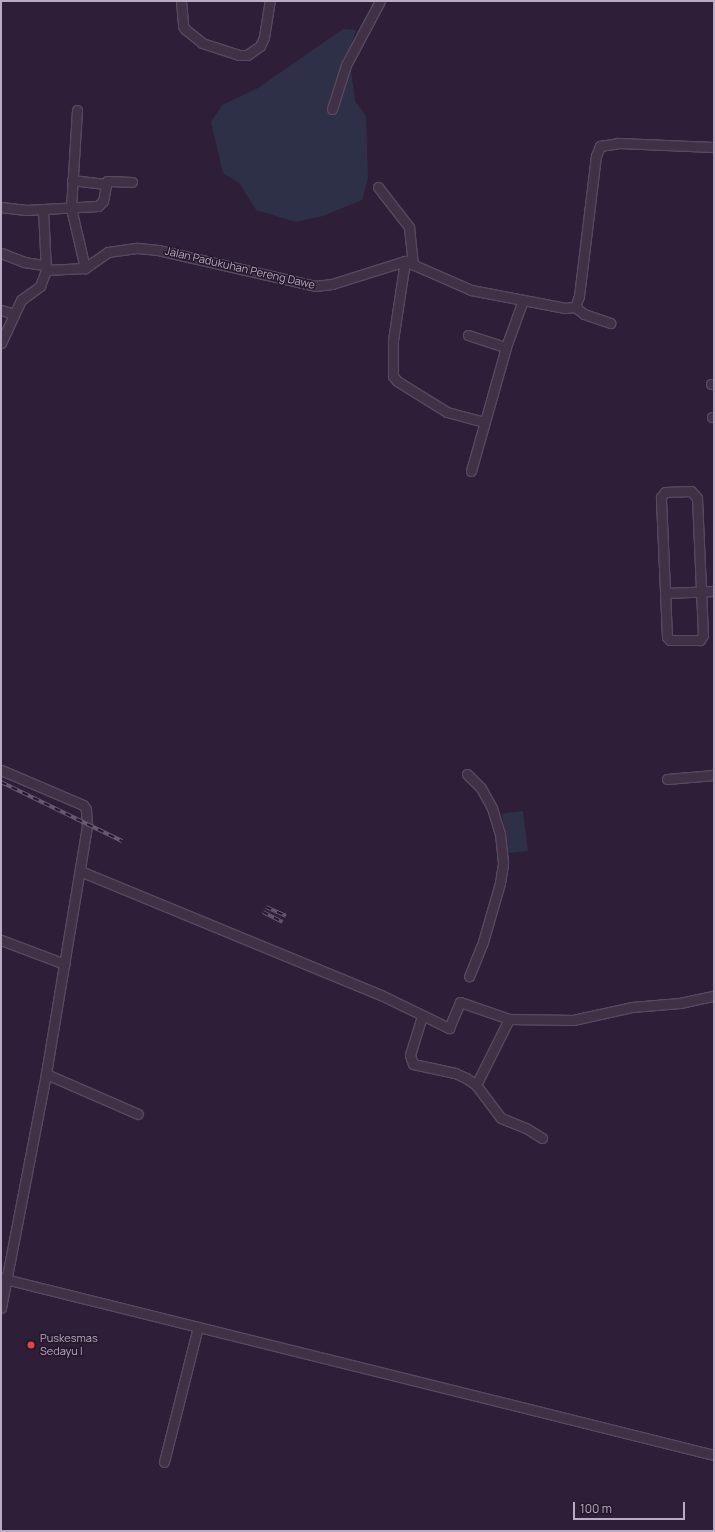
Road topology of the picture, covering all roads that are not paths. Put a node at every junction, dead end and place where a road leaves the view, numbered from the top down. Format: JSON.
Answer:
{"nodes":[{"id":1,"x":181,"y":1,"type":"edge"},
{"id":2,"x":270,"y":1,"type":"edge"},
{"id":3,"x":380,"y":1,"type":"edge"},
{"id":4,"x":332,"y":109,"type":"dead end"},
{"id":5,"x":77,"y":110,"type":"dead end"},
{"id":6,"x":714,"y":147,"type":"edge"},
{"id":7,"x":72,"y":180,"type":"junction"},
{"id":8,"x":132,"y":182,"type":"dead end"},
{"id":9,"x":104,"y":184,"type":"junction"},
{"id":10,"x":378,"y":187,"type":"dead end"},
{"id":11,"x":1,"y":206,"type":"edge"},
{"id":12,"x":71,"y":208,"type":"junction"},
{"id":13,"x":43,"y":209,"type":"junction"},
{"id":14,"x":1,"y":253,"type":"edge"},
{"id":15,"x":409,"y":263,"type":"junction"},
{"id":16,"x":45,"y":268,"type":"junction"},
{"id":17,"x":85,"y":268,"type":"junction"},
{"id":18,"x":523,"y":300,"type":"junction"},
{"id":19,"x":575,"y":307,"type":"junction"},
{"id":20,"x":1,"y":310,"type":"edge"},
{"id":21,"x":14,"y":314,"type":"junction"},
{"id":22,"x":610,"y":324,"type":"dead end"},
{"id":23,"x":468,"y":335,"type":"dead end"},
{"id":24,"x":1,"y":343,"type":"edge"},
{"id":25,"x":506,"y":347,"type":"junction"},
{"id":26,"x":484,"y":422,"type":"junction"},
{"id":27,"x":471,"y":471,"type":"dead end"},
{"id":28,"x":714,"y":591,"type":"edge"},
{"id":29,"x":701,"y":592,"type":"junction"},
{"id":30,"x":666,"y":593,"type":"junction"},
{"id":31,"x":1,"y":770,"type":"edge"},
{"id":32,"x":467,"y":774,"type":"dead end"},
{"id":33,"x":714,"y":774,"type":"edge"},
{"id":34,"x":667,"y":779,"type":"dead end"},
{"id":35,"x":83,"y":872,"type":"junction"},
{"id":36,"x":1,"y":940,"type":"edge"},
{"id":37,"x":65,"y":964,"type":"junction"},
{"id":38,"x":469,"y":976,"type":"dead end"},
{"id":39,"x":714,"y":996,"type":"edge"},
{"id":40,"x":422,"y":1016,"type":"junction"},
{"id":41,"x":509,"y":1019,"type":"junction"},
{"id":42,"x":46,"y":1074,"type":"junction"},
{"id":43,"x":476,"y":1085,"type":"junction"},
{"id":44,"x":138,"y":1114,"type":"dead end"},
{"id":45,"x":542,"y":1138,"type":"dead end"},
{"id":46,"x":4,"y":1278,"type":"edge"},
{"id":47,"x":1,"y":1308,"type":"edge"},
{"id":48,"x":198,"y":1327,"type":"junction"},
{"id":49,"x":714,"y":1455,"type":"edge"},
{"id":50,"x":164,"y":1462,"type":"dead end"}],
"edges":[{"from":1,"to":2,"type":"street"},
{"from":3,"to":4,"type":"street"},
{"from":5,"to":7,"type":"street"},
{"from":6,"to":19,"type":"street"},
{"from":7,"to":9,"type":"street"},
{"from":7,"to":12,"type":"street"},
{"from":8,"to":9,"type":"street"},
{"from":9,"to":12,"type":"street"},
{"from":10,"to":15,"type":"street"},
{"from":11,"to":13,"type":"street"},
{"from":12,"to":13,"type":"street"},
{"from":12,"to":17,"type":"street"},
{"from":13,"to":16,"type":"street"},
{"from":14,"to":16,"type":"street"},
{"from":15,"to":17,"type":"street","name":"Jalan Padukuhan Pereng Dawe"},
{"from":15,"to":18,"type":"street"},
{"from":15,"to":26,"type":"street"},
{"from":16,"to":17,"type":"street"},
{"from":16,"to":21,"type":"street"},
{"from":18,"to":19,"type":"street"},
{"from":18,"to":25,"type":"street"},
{"from":19,"to":22,"type":"street"},
{"from":20,"to":21,"type":"street"},
{"from":21,"to":24,"type":"street"},
{"from":23,"to":25,"type":"street"},
{"from":25,"to":26,"type":"street"},
{"from":26,"to":27,"type":"street"},
{"from":28,"to":29,"type":"street"},
{"from":29,"to":30,"type":"street"},
{"from":29,"to":30,"type":"street"},
{"from":29,"to":30,"type":"street"},
{"from":31,"to":35,"type":"street"},
{"from":32,"to":38,"type":"street"},
{"from":33,"to":34,"type":"street"},
{"from":35,"to":37,"type":"street"},
{"from":35,"to":40,"type":"street"},
{"from":36,"to":37,"type":"street"},
{"from":37,"to":42,"type":"street"},
{"from":39,"to":41,"type":"street"},
{"from":40,"to":41,"type":"street"},
{"from":40,"to":43,"type":"street"},
{"from":41,"to":43,"type":"street"},
{"from":42,"to":44,"type":"street"},
{"from":42,"to":46,"type":"street"},
{"from":43,"to":45,"type":"street"},
{"from":46,"to":47,"type":"street"},
{"from":46,"to":48,"type":"street"},
{"from":48,"to":49,"type":"street"},
{"from":48,"to":50,"type":"street"}]}
